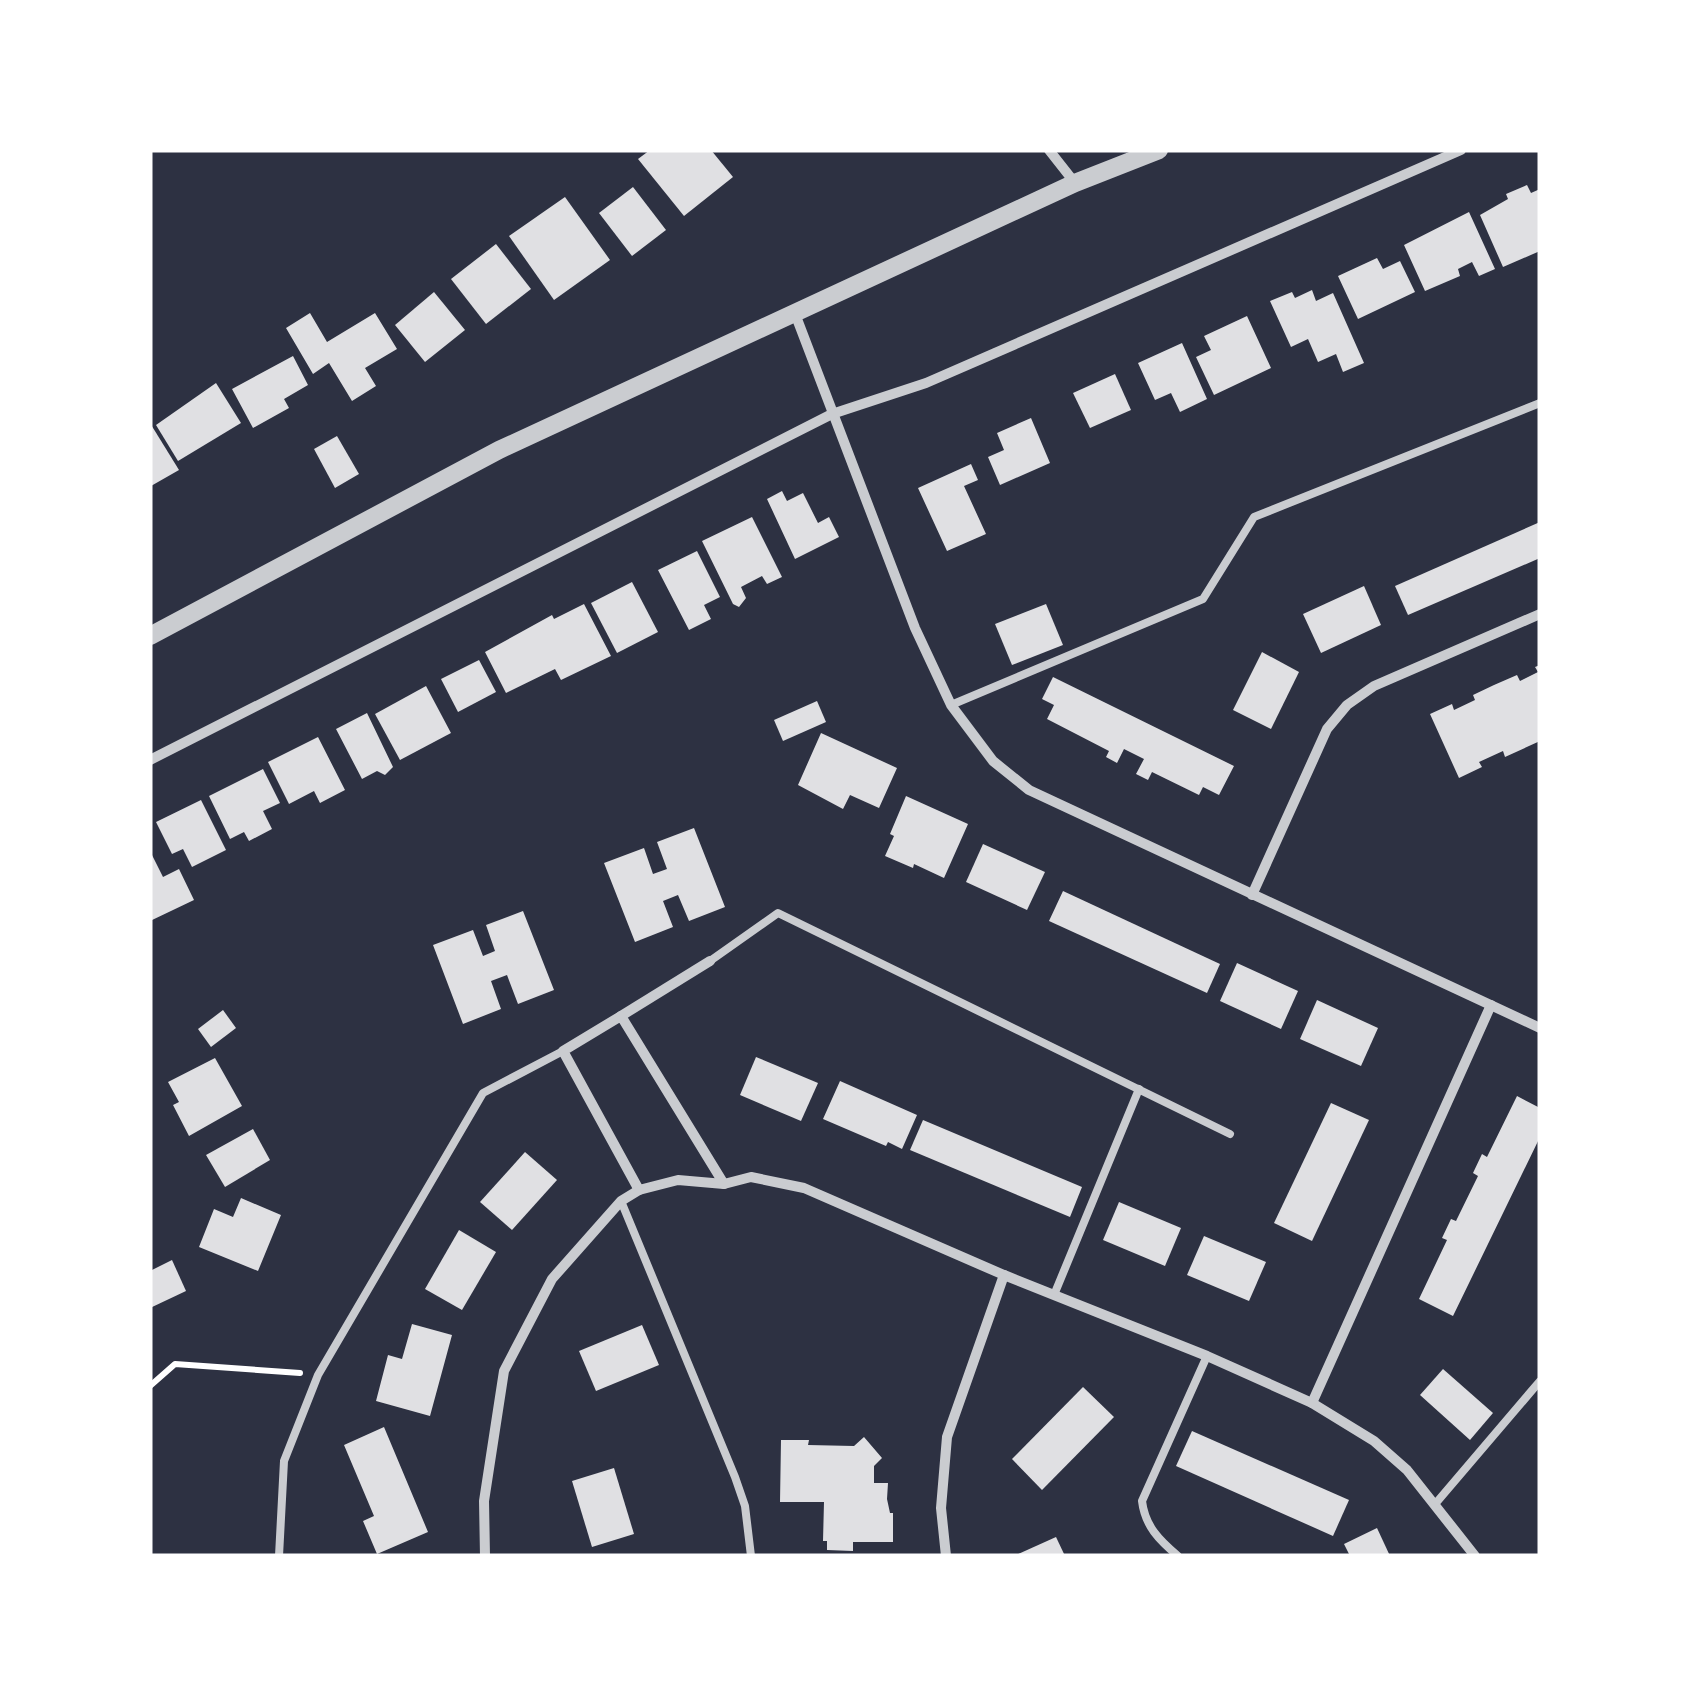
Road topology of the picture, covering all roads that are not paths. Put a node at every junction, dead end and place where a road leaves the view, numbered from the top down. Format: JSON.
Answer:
{"nodes":[{"id":1,"x":1050,"y":150,"type":"edge"},
{"id":2,"x":1159,"y":150,"type":"edge"},
{"id":3,"x":1461,"y":150,"type":"edge"},
{"id":4,"x":1075,"y":183,"type":"junction"},
{"id":5,"x":794,"y":312,"type":"junction"},
{"id":6,"x":1540,"y":404,"type":"edge"},
{"id":7,"x":832,"y":414,"type":"junction"},
{"id":8,"x":1540,"y":614,"type":"edge"},
{"id":9,"x":150,"y":636,"type":"edge"},
{"id":10,"x":950,"y":705,"type":"junction"},
{"id":11,"x":150,"y":760,"type":"edge"},
{"id":12,"x":1252,"y":895,"type":"junction"},
{"id":13,"x":710,"y":961,"type":"joint"},
{"id":14,"x":1491,"y":1005,"type":"junction"},
{"id":15,"x":622,"y":1016,"type":"junction"},
{"id":16,"x":1540,"y":1028,"type":"edge"},
{"id":17,"x":563,"y":1051,"type":"junction"},
{"id":18,"x":1139,"y":1090,"type":"junction"},
{"id":19,"x":1230,"y":1134,"type":"dead end"},
{"id":20,"x":724,"y":1184,"type":"junction"},
{"id":21,"x":638,"y":1190,"type":"junction"},
{"id":22,"x":620,"y":1201,"type":"junction"},
{"id":23,"x":1004,"y":1276,"type":"junction"},
{"id":24,"x":1054,"y":1295,"type":"junction"},
{"id":25,"x":1207,"y":1356,"type":"junction"},
{"id":26,"x":1540,"y":1381,"type":"edge"},
{"id":27,"x":1312,"y":1403,"type":"junction"},
{"id":28,"x":1436,"y":1503,"type":"junction"},
{"id":29,"x":278,"y":1556,"type":"edge"},
{"id":30,"x":486,"y":1556,"type":"edge"},
{"id":31,"x":751,"y":1556,"type":"edge"},
{"id":32,"x":946,"y":1556,"type":"edge"},
{"id":33,"x":1178,"y":1556,"type":"edge"},
{"id":34,"x":1475,"y":1556,"type":"edge"}],
"edges":[{"from":1,"to":4,"type":"street"},
{"from":2,"to":4,"type":"street"},
{"from":3,"to":7,"type":"street"},
{"from":4,"to":5,"type":"street"},
{"from":5,"to":7,"type":"street"},
{"from":5,"to":9,"type":"street"},
{"from":6,"to":10,"type":"lane"},
{"from":7,"to":10,"type":"street"},
{"from":7,"to":11,"type":"street"},
{"from":8,"to":12,"type":"street"},
{"from":10,"to":12,"type":"street"},
{"from":12,"to":14,"type":"street"},
{"from":13,"to":15,"type":"street"},
{"from":13,"to":18,"type":"lane"},
{"from":14,"to":16,"type":"street"},
{"from":14,"to":27,"type":"street"},
{"from":15,"to":17,"type":"street"},
{"from":15,"to":20,"type":"street"},
{"from":17,"to":21,"type":"street"},
{"from":17,"to":29,"type":"lane"},
{"from":18,"to":19,"type":"lane"},
{"from":18,"to":24,"type":"lane"},
{"from":20,"to":21,"type":"street"},
{"from":20,"to":23,"type":"street"},
{"from":21,"to":22,"type":"street"},
{"from":22,"to":30,"type":"street"},
{"from":22,"to":31,"type":"lane"},
{"from":23,"to":24,"type":"street"},
{"from":23,"to":32,"type":"street"},
{"from":24,"to":25,"type":"street"},
{"from":25,"to":27,"type":"street"},
{"from":25,"to":33,"type":"lane"},
{"from":26,"to":28,"type":"lane"},
{"from":27,"to":28,"type":"street"},
{"from":28,"to":34,"type":"street"}]}
